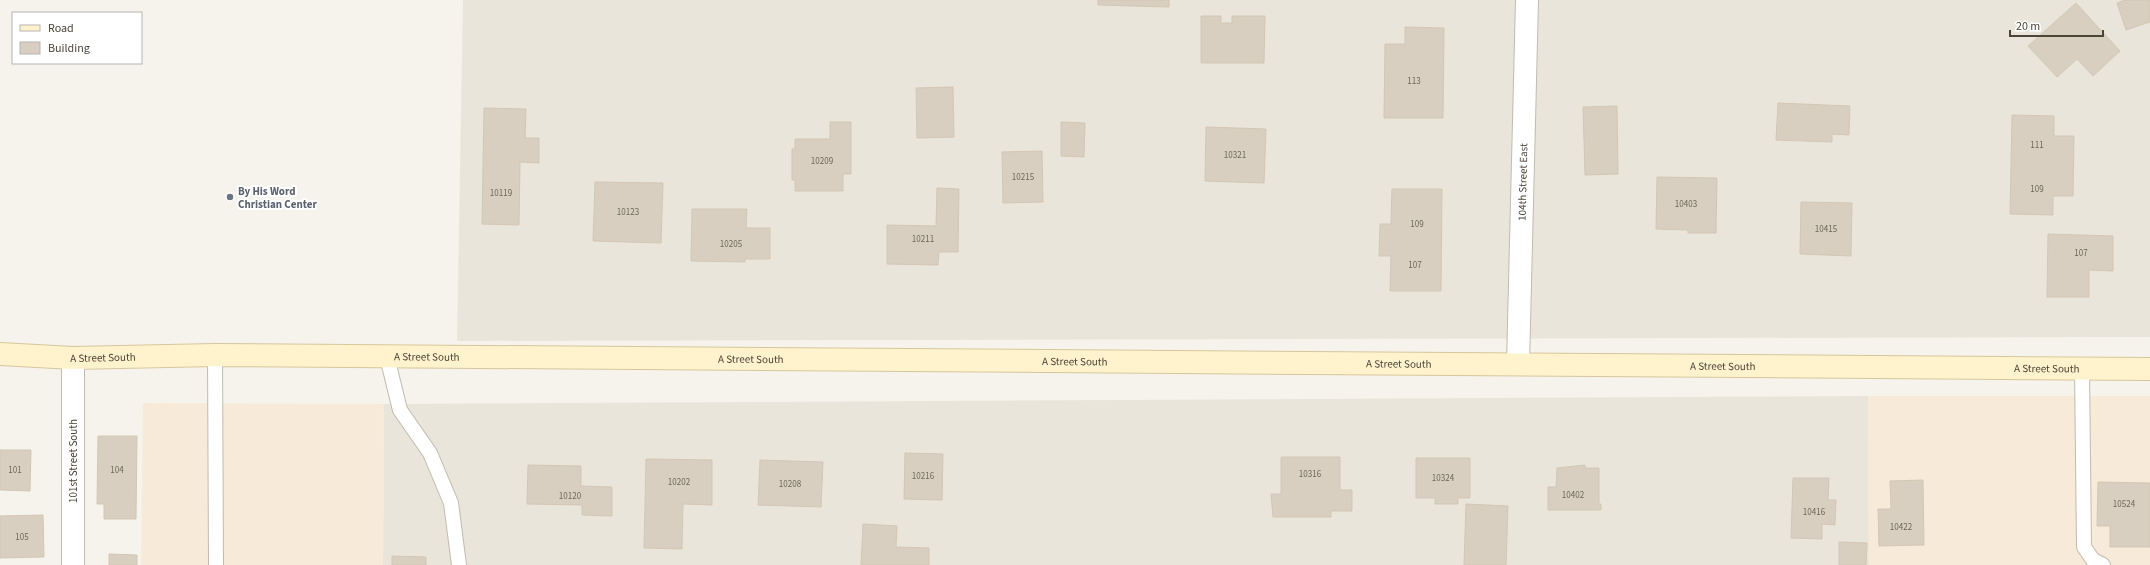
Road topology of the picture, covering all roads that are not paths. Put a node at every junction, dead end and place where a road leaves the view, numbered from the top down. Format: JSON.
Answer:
{"nodes":[{"id":1,"x":1527,"y":0,"type":"edge"},
{"id":2,"x":0,"y":354,"type":"edge"},
{"id":3,"x":215,"y":355,"type":"junction"},
{"id":4,"x":387,"y":356,"type":"junction"},
{"id":5,"x":73,"y":358,"type":"junction"},
{"id":6,"x":1518,"y":364,"type":"junction"},
{"id":7,"x":2082,"y":368,"type":"junction"},
{"id":8,"x":2150,"y":369,"type":"edge"},
{"id":9,"x":72,"y":565,"type":"edge"},
{"id":10,"x":216,"y":565,"type":"edge"},
{"id":11,"x":460,"y":565,"type":"edge"},
{"id":12,"x":2103,"y":565,"type":"edge"}],
"edges":[{"from":1,"to":6,"type":"street","name":"104th Street East"},
{"from":2,"to":5,"type":"street","name":"A Street South"},
{"from":3,"to":4,"type":"street","name":"A Street South"},
{"from":3,"to":5,"type":"street","name":"A Street South"},
{"from":3,"to":10,"type":"lane"},
{"from":4,"to":6,"type":"street","name":"A Street South"},
{"from":4,"to":11,"type":"lane"},
{"from":5,"to":9,"type":"street","name":"101st Street South"},
{"from":6,"to":7,"type":"street","name":"A Street South"},
{"from":7,"to":8,"type":"street","name":"A Street South"},
{"from":7,"to":12,"type":"lane"}]}
